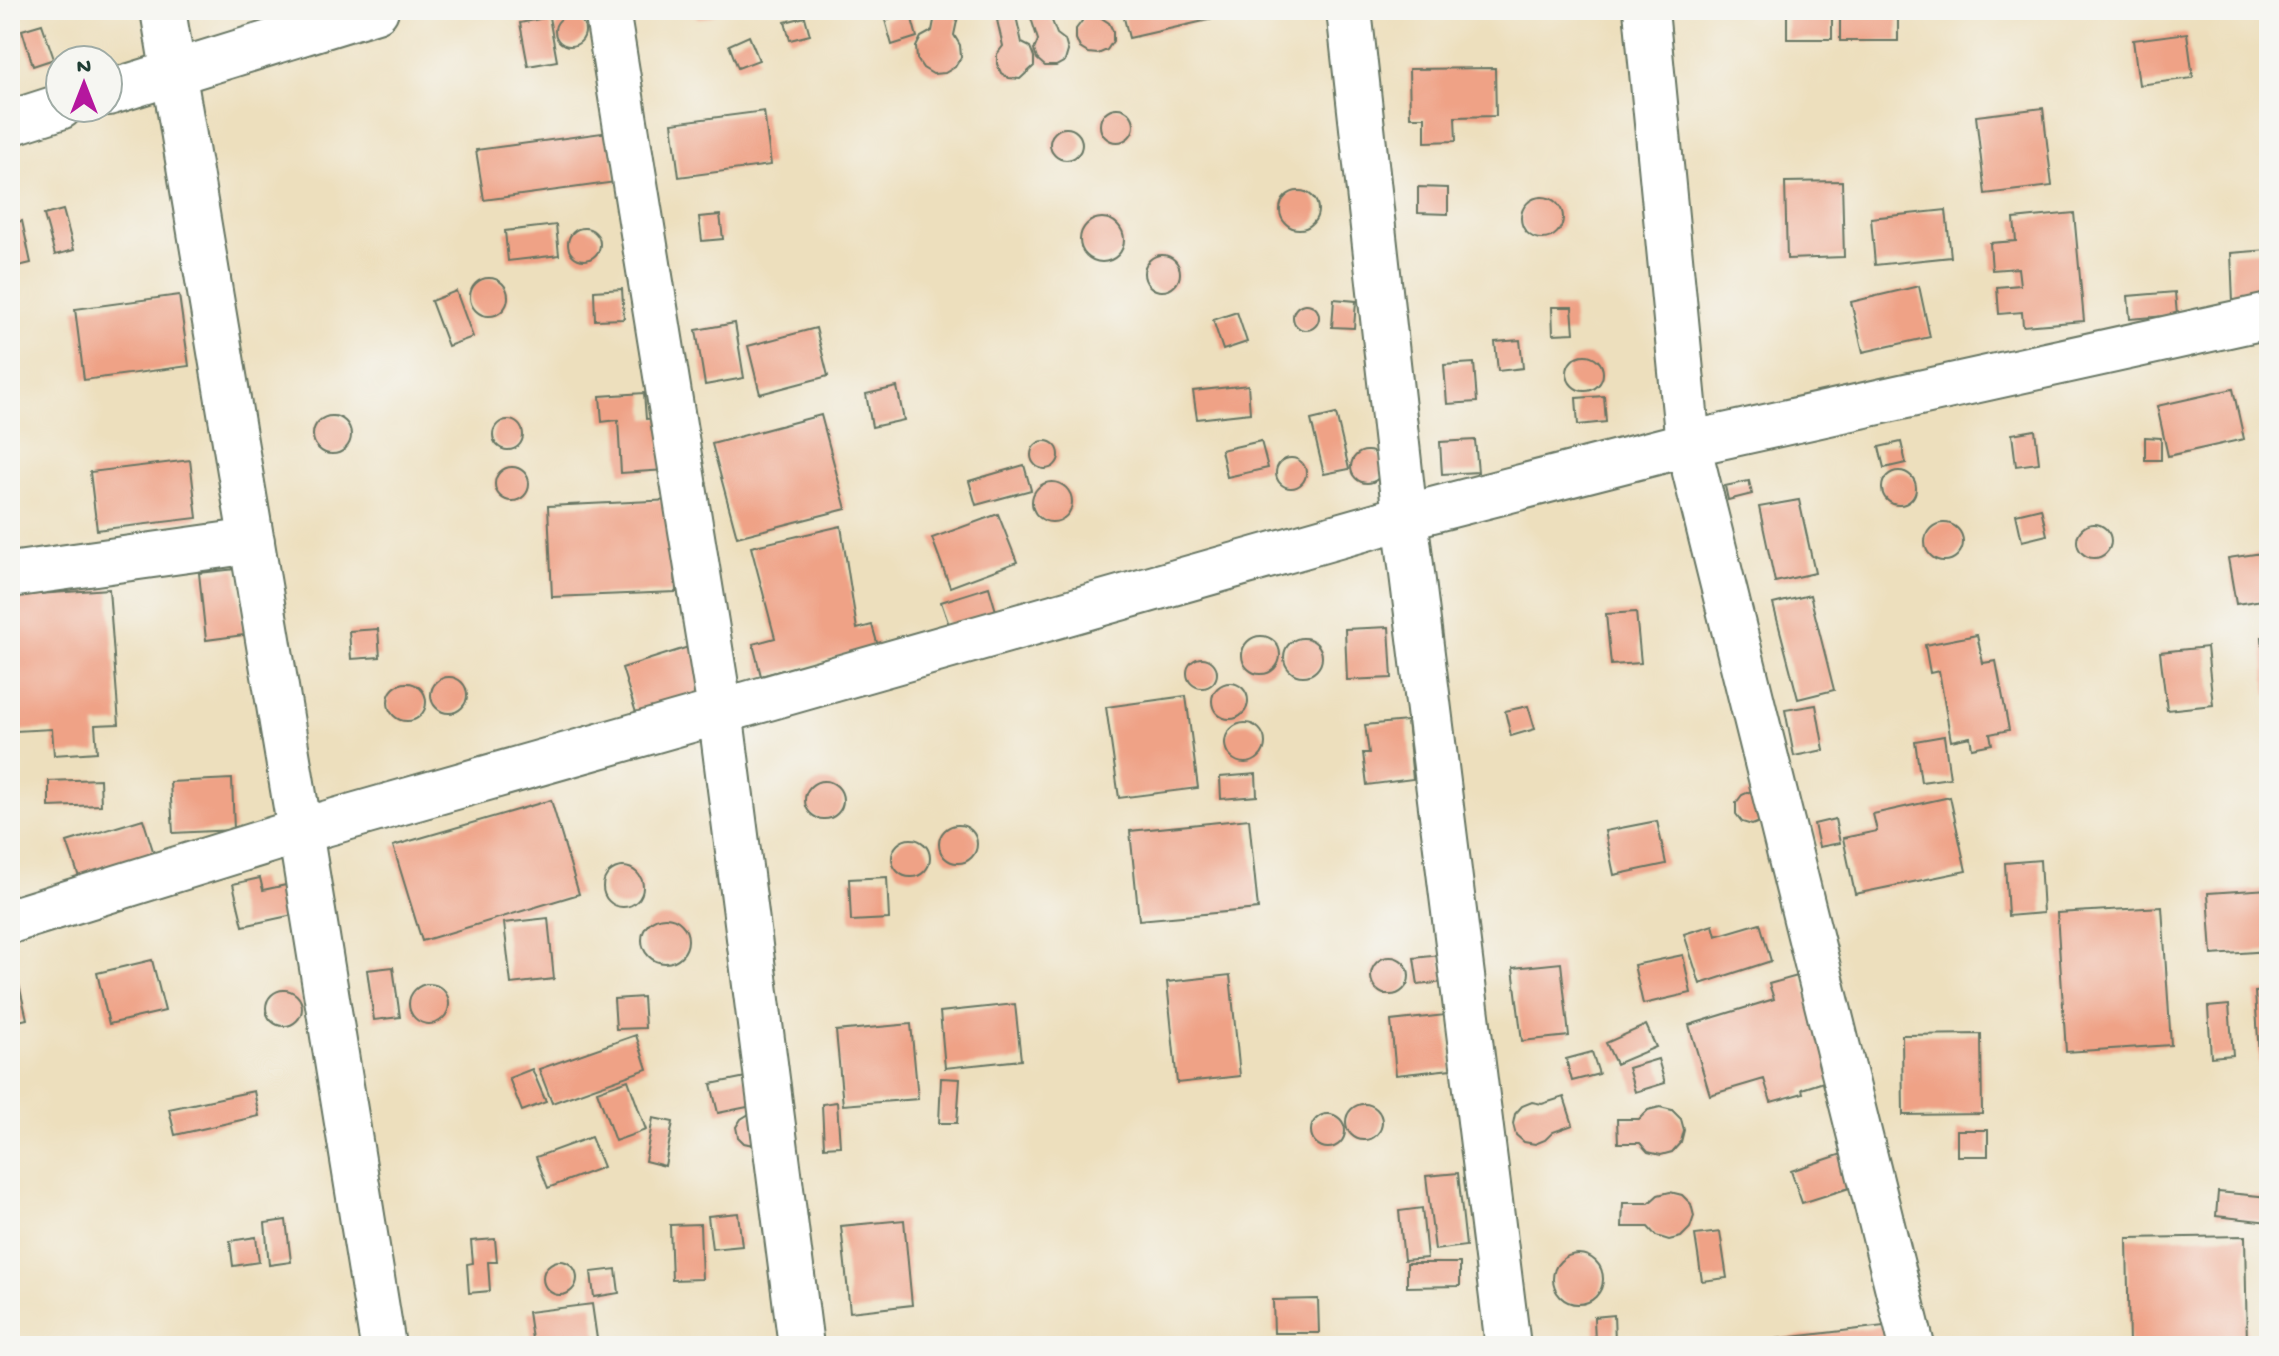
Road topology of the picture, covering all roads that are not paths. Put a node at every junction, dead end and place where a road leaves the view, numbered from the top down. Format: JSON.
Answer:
{"nodes":[{"id":1,"x":163,"y":10,"type":"edge"},
{"id":2,"x":376,"y":10,"type":"edge"},
{"id":3,"x":607,"y":10,"type":"edge"},
{"id":4,"x":1349,"y":10,"type":"edge"},
{"id":5,"x":1646,"y":10,"type":"edge"},
{"id":6,"x":175,"y":72,"type":"junction"},
{"id":7,"x":124,"y":88,"type":"edge"},
{"id":8,"x":44,"y":112,"type":"edge"},
{"id":9,"x":10,"y":123,"type":"edge"},
{"id":10,"x":2269,"y":316,"type":"edge"},
{"id":11,"x":1688,"y":444,"type":"junction"},
{"id":12,"x":1405,"y":517,"type":"junction"},
{"id":13,"x":252,"y":541,"type":"junction"},
{"id":14,"x":10,"y":575,"type":"edge"},
{"id":15,"x":720,"y":710,"type":"junction"},
{"id":16,"x":300,"y":831,"type":"junction"},
{"id":17,"x":10,"y":921,"type":"edge"},
{"id":18,"x":383,"y":1346,"type":"edge"},
{"id":19,"x":801,"y":1346,"type":"edge"},
{"id":20,"x":1508,"y":1346,"type":"edge"},
{"id":21,"x":1912,"y":1346,"type":"edge"}],
"edges":[{"from":1,"to":6,"type":"street"},
{"from":2,"to":6,"type":"street"},
{"from":3,"to":15,"type":"street"},
{"from":4,"to":12,"type":"street"},
{"from":5,"to":11,"type":"street"},
{"from":6,"to":7,"type":"street"},
{"from":6,"to":13,"type":"street"},
{"from":8,"to":9,"type":"street"},
{"from":10,"to":11,"type":"street"},
{"from":11,"to":12,"type":"street"},
{"from":11,"to":21,"type":"street"},
{"from":12,"to":15,"type":"street"},
{"from":12,"to":20,"type":"street"},
{"from":13,"to":14,"type":"street"},
{"from":13,"to":16,"type":"street"},
{"from":15,"to":16,"type":"street"},
{"from":15,"to":19,"type":"street"},
{"from":16,"to":17,"type":"street"},
{"from":16,"to":18,"type":"street"}]}
